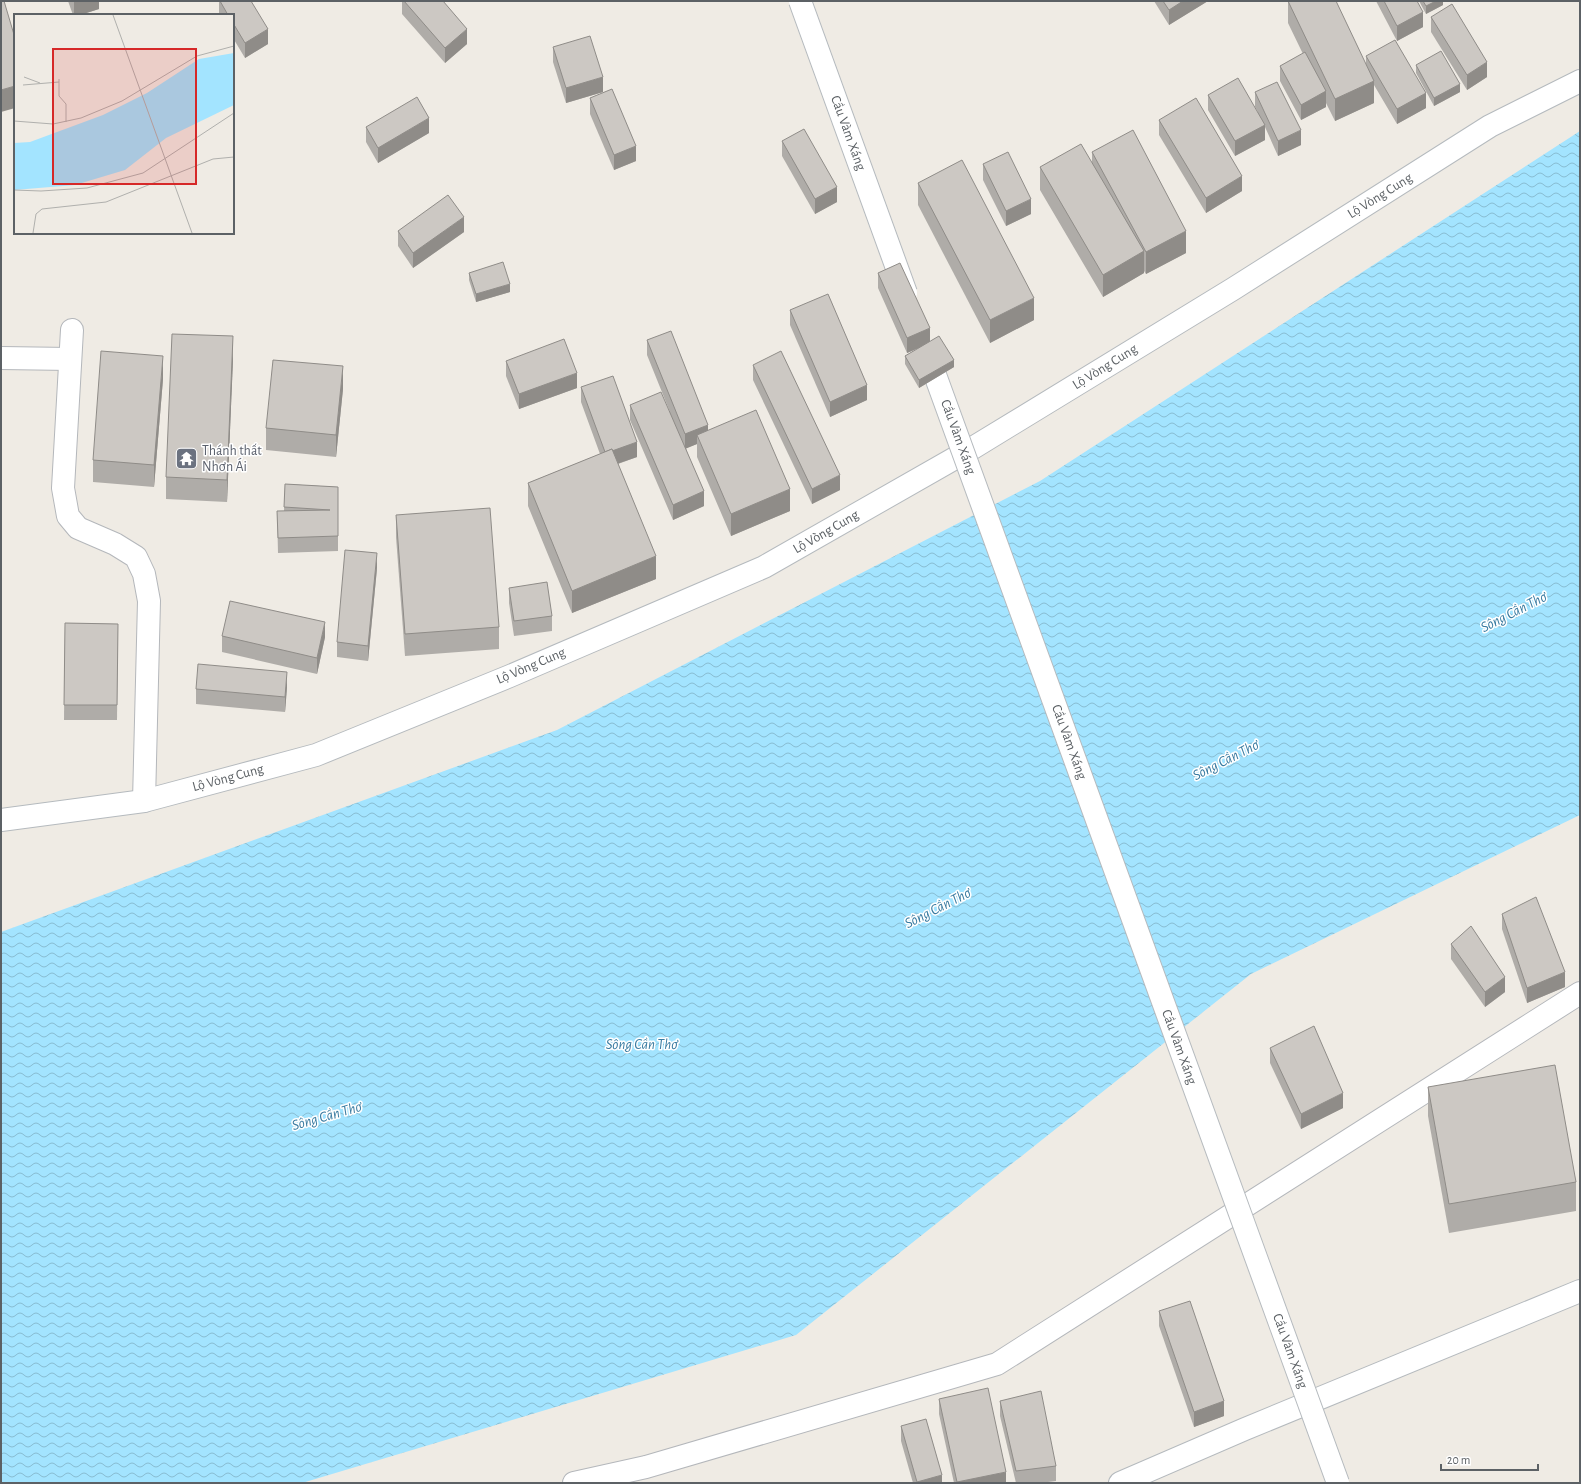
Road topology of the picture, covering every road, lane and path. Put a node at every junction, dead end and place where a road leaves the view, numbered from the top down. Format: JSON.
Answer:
{"nodes":[{"id":1,"x":800,"y":1,"type":"edge"},
{"id":2,"x":1580,"y":81,"type":"edge"},
{"id":3,"x":911,"y":308,"type":"edge"},
{"id":4,"x":72,"y":330,"type":"dead end"},
{"id":5,"x":919,"y":330,"type":"edge"},
{"id":6,"x":1,"y":358,"type":"edge"},
{"id":7,"x":70,"y":359,"type":"junction"},
{"id":8,"x":144,"y":801,"type":"junction"},
{"id":9,"x":1,"y":820,"type":"edge"},
{"id":10,"x":1580,"y":993,"type":"edge"},
{"id":11,"x":1580,"y":1291,"type":"edge"},
{"id":12,"x":574,"y":1483,"type":"edge"},
{"id":13,"x":1120,"y":1483,"type":"edge"},
{"id":14,"x":1338,"y":1483,"type":"edge"}],
"edges":[{"from":1,"to":3,"type":"main road","name":"Cầu Vàm Xáng","bridge":true},
{"from":2,"to":8,"type":"main road","name":"Lộ Vòng Cung"},
{"from":4,"to":7,"type":"main road"},
{"from":5,"to":14,"type":"main road","name":"Cầu Vàm Xáng","bridge":true},
{"from":6,"to":7,"type":"main road"},
{"from":7,"to":8,"type":"main road"},
{"from":8,"to":9,"type":"main road","name":"Lộ Vòng Cung"},
{"from":10,"to":12,"type":"main road"},
{"from":11,"to":13,"type":"main road"}]}
